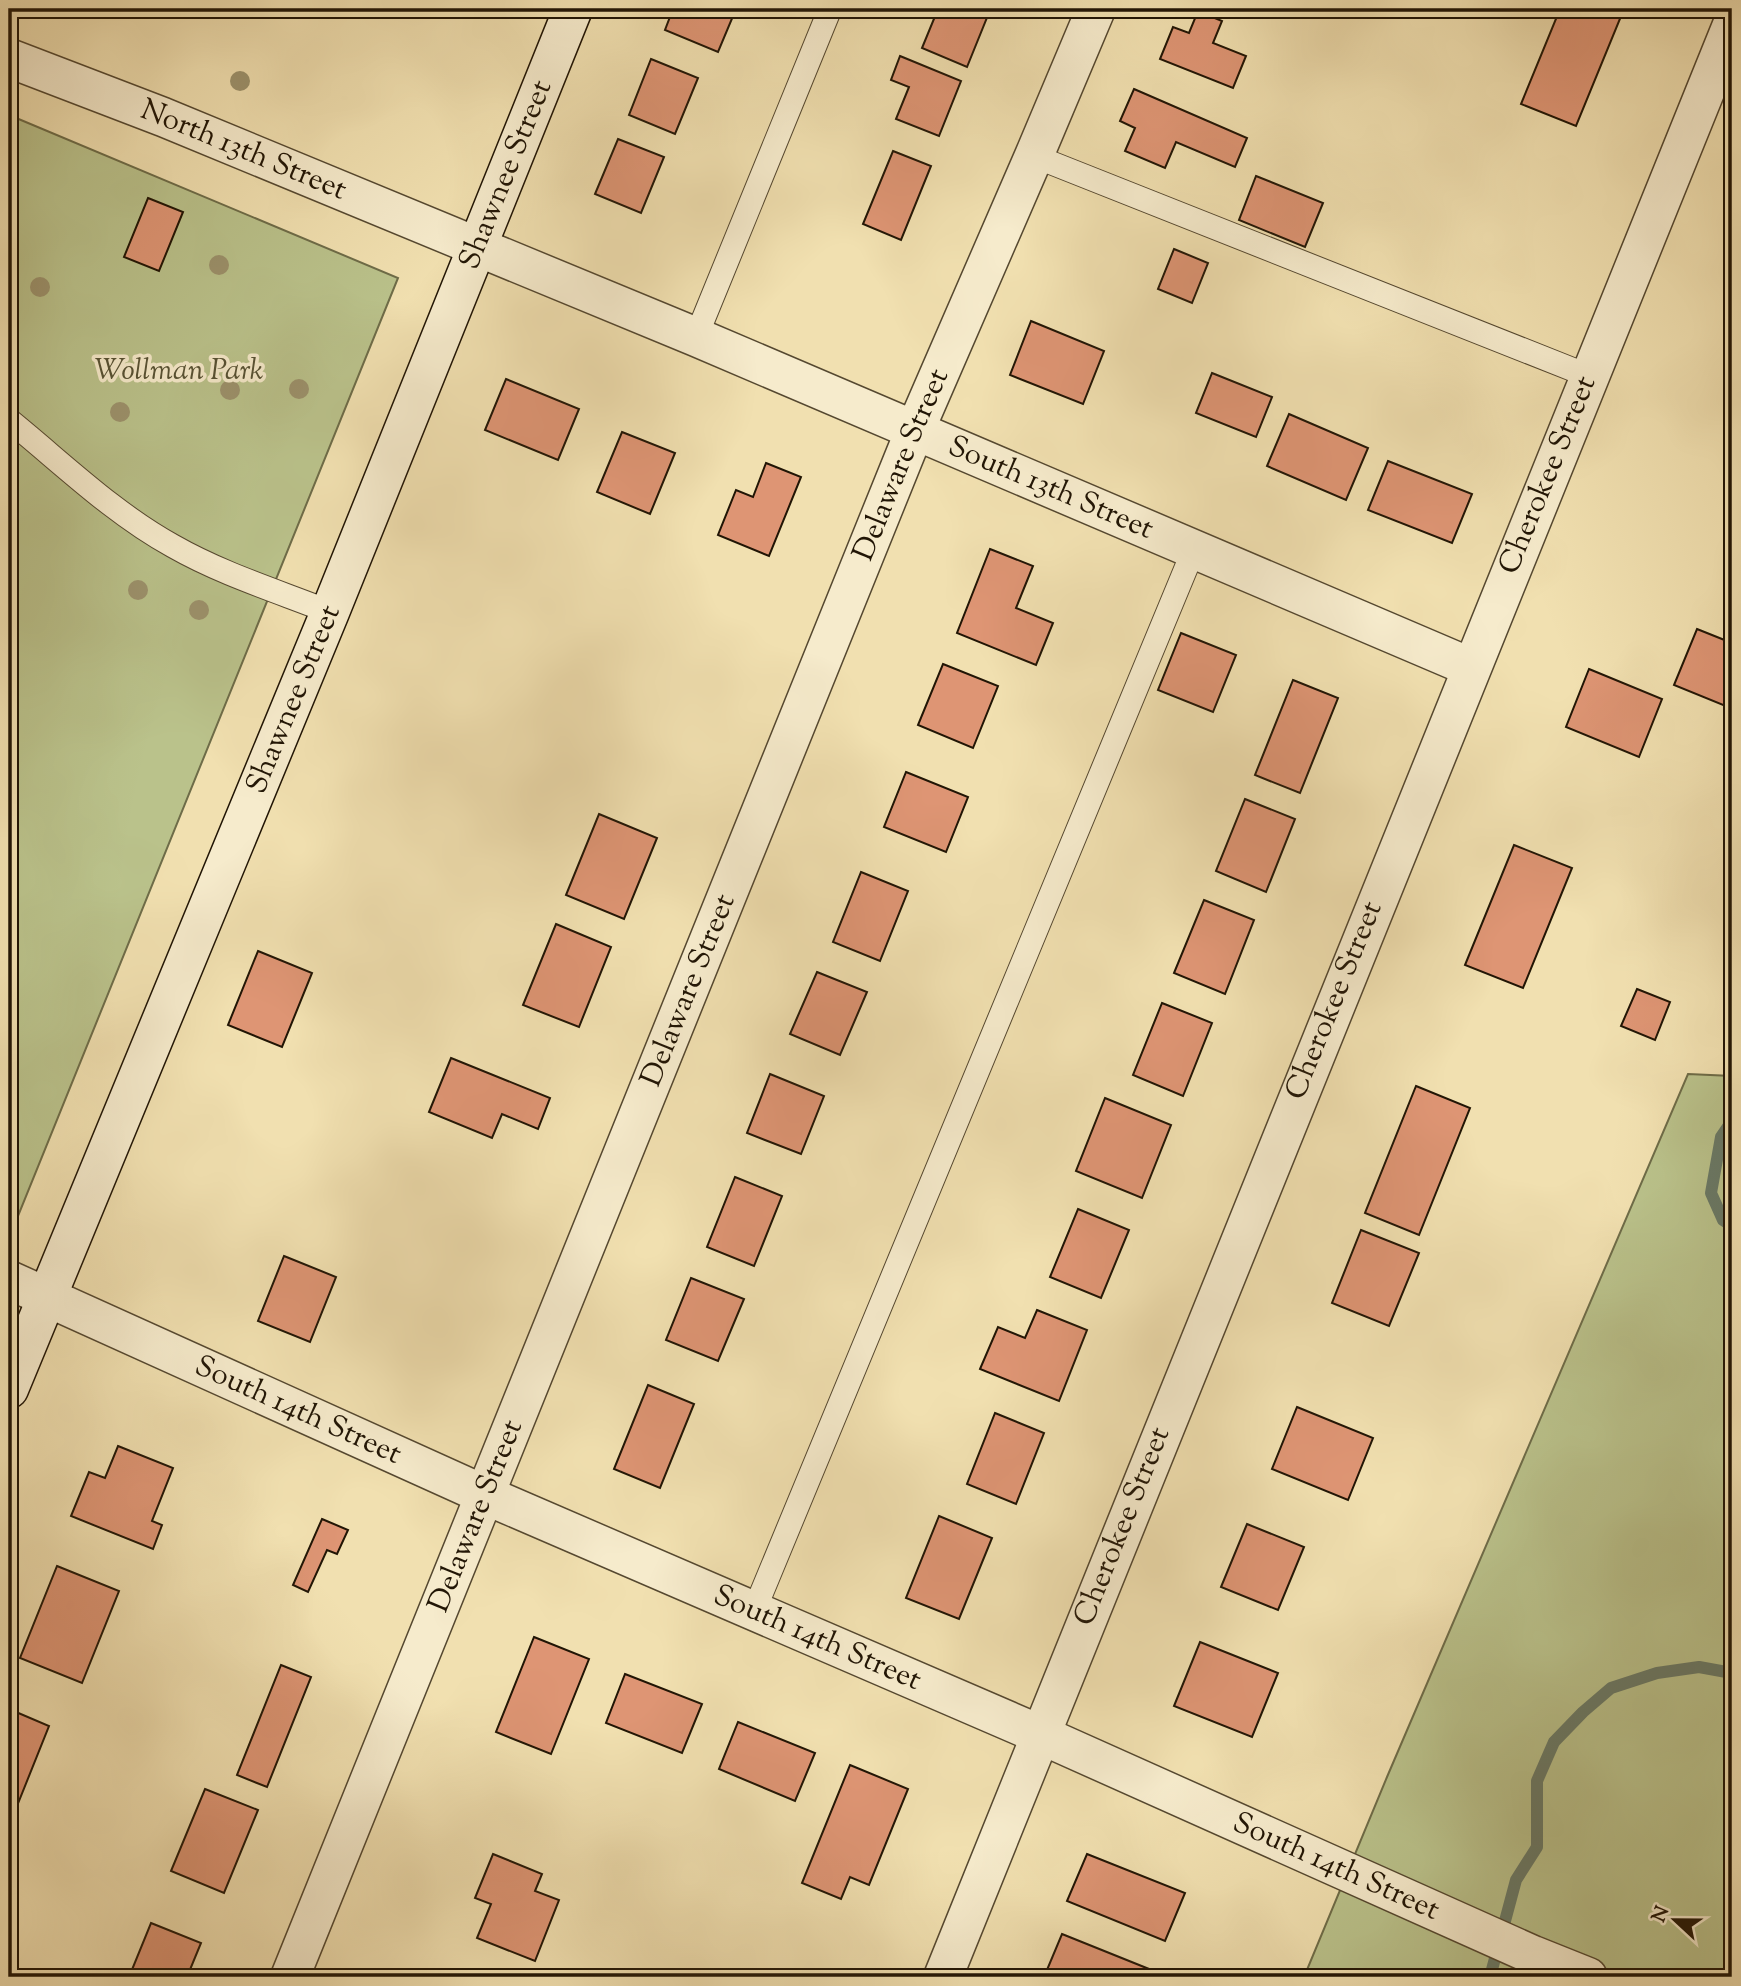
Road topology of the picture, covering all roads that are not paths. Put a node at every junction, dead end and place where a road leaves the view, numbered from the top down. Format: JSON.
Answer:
{"nodes":[{"id":1,"x":573,"y":9,"type":"edge"},
{"id":2,"x":830,"y":9,"type":"edge"},
{"id":3,"x":1096,"y":9,"type":"edge"},
{"id":4,"x":1732,"y":25,"type":"edge"},
{"id":5,"x":9,"y":58,"type":"edge"},
{"id":6,"x":1034,"y":156,"type":"junction"},
{"id":7,"x":477,"y":247,"type":"junction"},
{"id":8,"x":696,"y":337,"type":"junction"},
{"id":9,"x":1589,"y":376,"type":"junction"},
{"id":10,"x":9,"y":419,"type":"edge"},
{"id":11,"x":915,"y":429,"type":"junction"},
{"id":12,"x":1194,"y":549,"type":"junction"},
{"id":13,"x":330,"y":612,"type":"junction"},
{"id":14,"x":1470,"y":667,"type":"junction"},
{"id":15,"x":9,"y":1280,"type":"edge"},
{"id":16,"x":46,"y":1298,"type":"junction"},
{"id":17,"x":9,"y":1389,"type":"edge"},
{"id":18,"x":485,"y":1495,"type":"junction"},
{"id":19,"x":754,"y":1611,"type":"junction"},
{"id":20,"x":1039,"y":1734,"type":"junction"},
{"id":21,"x":290,"y":1977,"type":"edge"},
{"id":22,"x":943,"y":1977,"type":"edge"},
{"id":23,"x":1588,"y":1977,"type":"edge"}],
"edges":[{"from":1,"to":7,"type":"street","name":"Shawnee Street"},
{"from":2,"to":8,"type":"lane"},
{"from":3,"to":6,"type":"street","name":"Delaware Street"},
{"from":4,"to":9,"type":"street","name":"Cherokee Street"},
{"from":5,"to":7,"type":"street","name":"North 13th Street"},
{"from":6,"to":9,"type":"lane"},
{"from":6,"to":11,"type":"street","name":"Delaware Street"},
{"from":7,"to":8,"type":"street","name":"South 13th Street"},
{"from":7,"to":13,"type":"street","name":"Shawnee Street"},
{"from":8,"to":11,"type":"street","name":"South 13th Street"},
{"from":9,"to":14,"type":"street","name":"Cherokee Street"},
{"from":10,"to":13,"type":"lane"},
{"from":11,"to":12,"type":"street","name":"South 13th Street"},
{"from":11,"to":18,"type":"street","name":"Delaware Street"},
{"from":12,"to":14,"type":"street","name":"South 13th Street"},
{"from":12,"to":19,"type":"lane"},
{"from":13,"to":16,"type":"street","name":"Shawnee Street"},
{"from":14,"to":20,"type":"street","name":"Cherokee Street"},
{"from":15,"to":16,"type":"street","name":"South 14th Street"},
{"from":16,"to":17,"type":"street","name":"Shawnee Street"},
{"from":16,"to":18,"type":"street","name":"South 14th Street"},
{"from":18,"to":19,"type":"street","name":"South 14th Street"},
{"from":18,"to":21,"type":"street","name":"Delaware Street"},
{"from":19,"to":20,"type":"street","name":"South 14th Street"},
{"from":20,"to":22,"type":"street","name":"Cherokee Street"},
{"from":20,"to":23,"type":"street","name":"South 14th Street"}]}
